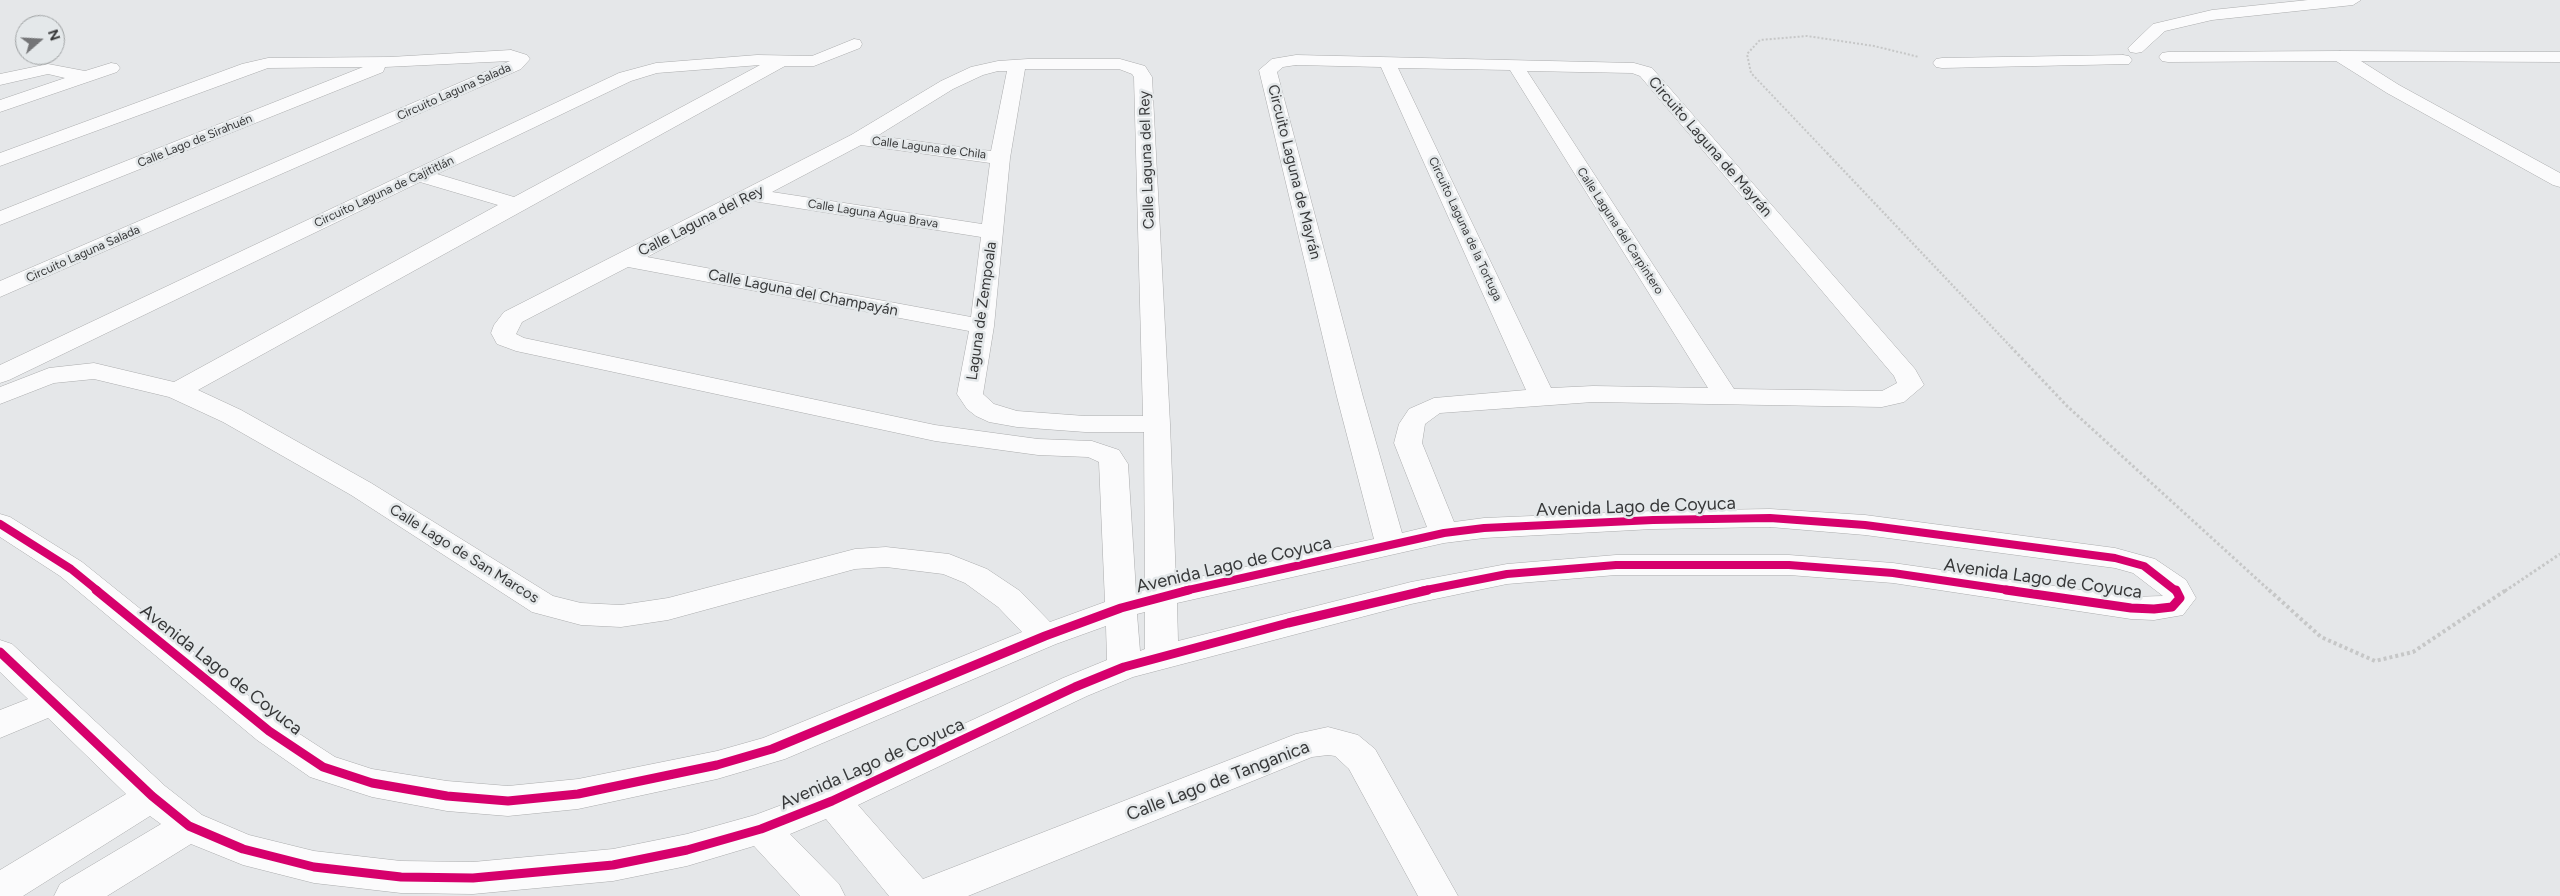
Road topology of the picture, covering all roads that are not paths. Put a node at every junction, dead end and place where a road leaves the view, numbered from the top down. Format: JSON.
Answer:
{"nodes":[{"id":1,"x":2353,"y":0,"type":"edge"},
{"id":2,"x":854,"y":44,"type":"dead end"},
{"id":3,"x":2136,"y":48,"type":"junction"},
{"id":4,"x":2340,"y":56,"type":"junction"},
{"id":5,"x":2560,"y":56,"type":"edge"},
{"id":6,"x":782,"y":60,"type":"junction"},
{"id":7,"x":2123,"y":60,"type":"junction"},
{"id":8,"x":390,"y":62,"type":"junction"},
{"id":9,"x":1387,"y":62,"type":"junction"},
{"id":10,"x":1942,"y":63,"type":"road end"},
{"id":11,"x":1017,"y":65,"type":"junction"},
{"id":12,"x":1515,"y":65,"type":"junction"},
{"id":13,"x":2140,"y":66,"type":"dead end"},
{"id":14,"x":111,"y":68,"type":"dead end"},
{"id":15,"x":85,"y":77,"type":"junction"},
{"id":16,"x":0,"y":80,"type":"edge"},
{"id":17,"x":0,"y":106,"type":"edge"},
{"id":18,"x":858,"y":139,"type":"junction"},
{"id":19,"x":1000,"y":158,"type":"junction"},
{"id":20,"x":0,"y":160,"type":"edge"},
{"id":21,"x":420,"y":176,"type":"junction"},
{"id":22,"x":2560,"y":181,"type":"edge"},
{"id":23,"x":754,"y":195,"type":"junction"},
{"id":24,"x":516,"y":204,"type":"junction"},
{"id":25,"x":0,"y":219,"type":"edge"},
{"id":26,"x":993,"y":232,"type":"junction"},
{"id":27,"x":624,"y":259,"type":"junction"},
{"id":28,"x":0,"y":290,"type":"edge"},
{"id":29,"x":982,"y":326,"type":"junction"},
{"id":30,"x":0,"y":375,"type":"edge"},
{"id":31,"x":178,"y":391,"type":"junction"},
{"id":32,"x":0,"y":396,"type":"edge"},
{"id":33,"x":1542,"y":396,"type":"junction"},
{"id":34,"x":1726,"y":396,"type":"junction"},
{"id":35,"x":1157,"y":424,"type":"junction"},
{"id":36,"x":1598,"y":523,"type":"junction"},
{"id":37,"x":0,"y":524,"type":"edge"},
{"id":38,"x":1444,"y":533,"type":"junction"},
{"id":39,"x":1390,"y":544,"type":"junction"},
{"id":40,"x":1616,"y":565,"type":"junction"},
{"id":41,"x":1161,"y":596,"type":"junction"},
{"id":42,"x":1121,"y":608,"type":"junction"},
{"id":43,"x":1045,"y":636,"type":"junction"},
{"id":44,"x":1162,"y":656,"type":"junction"},
{"id":45,"x":3,"y":659,"type":"edge"},
{"id":46,"x":1124,"y":667,"type":"junction"},
{"id":47,"x":53,"y":702,"type":"junction"},
{"id":48,"x":0,"y":725,"type":"edge"},
{"id":49,"x":152,"y":796,"type":"junction"},
{"id":50,"x":832,"y":801,"type":"junction"},
{"id":51,"x":189,"y":826,"type":"junction"},
{"id":52,"x":761,"y":829,"type":"junction"},
{"id":53,"x":0,"y":890,"type":"edge"},
{"id":54,"x":74,"y":896,"type":"edge"},
{"id":55,"x":825,"y":896,"type":"edge"},
{"id":56,"x":913,"y":896,"type":"edge"},
{"id":57,"x":925,"y":896,"type":"edge"},
{"id":58,"x":1438,"y":896,"type":"edge"}],
"edges":[{"from":1,"to":3,"type":"street"},
{"from":2,"to":6,"type":"street","name":"Circuito Laguna de Cajititlán"},
{"from":3,"to":4,"type":"street"},
{"from":3,"to":7,"type":"street"},
{"from":4,"to":5,"type":"street"},
{"from":4,"to":22,"type":"street"},
{"from":6,"to":21,"type":"street","name":"Circuito Laguna de Cajititlán"},
{"from":6,"to":24,"type":"street"},
{"from":7,"to":10,"type":"street"},
{"from":7,"to":13,"type":"street"},
{"from":8,"to":20,"type":"street","name":"Circuito Laguna Salada"},
{"from":8,"to":25,"type":"street","name":"Calle Lago de Sirahuén"},
{"from":8,"to":28,"type":"street","name":"Circuito Laguna Salada"},
{"from":9,"to":12,"type":"street","name":"Circuito Laguna de Mayrán"},
{"from":9,"to":33,"type":"street","name":"Circuito Laguna de la Tortuga"},
{"from":9,"to":39,"type":"street","name":"Circuito Laguna de Mayrán"},
{"from":11,"to":18,"type":"street","name":"Calle Laguna del Rey"},
{"from":11,"to":19,"type":"street","name":"Laguna de Zempoala"},
{"from":11,"to":35,"type":"street","name":"Calle Laguna del Rey"},
{"from":12,"to":34,"type":"street","name":"Calle Laguna del Carpintero"},
{"from":12,"to":34,"type":"street","name":"Circuito Laguna de Mayrán"},
{"from":14,"to":15,"type":"street"},
{"from":15,"to":16,"type":"street"},
{"from":15,"to":17,"type":"street"},
{"from":18,"to":19,"type":"street","name":"Calle Laguna de Chila"},
{"from":18,"to":23,"type":"street","name":"Calle Laguna del Rey"},
{"from":19,"to":26,"type":"street","name":"Laguna de Zempoala"},
{"from":21,"to":24,"type":"street"},
{"from":21,"to":30,"type":"street","name":"Circuito Laguna de Cajititlán"},
{"from":23,"to":26,"type":"street","name":"Calle Laguna Agua Brava"},
{"from":23,"to":27,"type":"street","name":"Calle Laguna del Rey"},
{"from":24,"to":31,"type":"street"},
{"from":26,"to":29,"type":"street","name":"Laguna de Zempoala"},
{"from":27,"to":29,"type":"street","name":"Calle Laguna del Champayán"},
{"from":27,"to":42,"type":"street","name":"Calle Laguna del Rey"},
{"from":29,"to":35,"type":"street","name":"Laguna de Zempoala"},
{"from":31,"to":32,"type":"street","name":"Calle Lago de San Marcos"},
{"from":31,"to":43,"type":"street","name":"Calle Lago de San Marcos"},
{"from":33,"to":34,"type":"street","name":"Circuito Laguna de Mayrán"},
{"from":33,"to":38,"type":"street","name":"Circuito Laguna de Mayrán"},
{"from":35,"to":41,"type":"street","name":"Calle Laguna del Rey"},
{"from":36,"to":38,"type":"street","name":"Avenida Lago de Coyuca"},
{"from":36,"to":40,"type":"street"},
{"from":36,"to":40,"type":"street","name":"Avenida Lago de Coyuca"},
{"from":37,"to":43,"type":"street","name":"Avenida Lago de Coyuca"},
{"from":38,"to":39,"type":"street","name":"Avenida Lago de Coyuca"},
{"from":39,"to":41,"type":"street","name":"Avenida Lago de Coyuca"},
{"from":40,"to":44,"type":"street","name":"Avenida Lago de Coyuca"},
{"from":41,"to":42,"type":"street","name":"Avenida Lago de Coyuca"},
{"from":41,"to":44,"type":"street","name":"Calle Laguna del Rey"},
{"from":42,"to":43,"type":"street","name":"Avenida Lago de Coyuca"},
{"from":42,"to":46,"type":"street","name":"Calle Laguna del Rey"},
{"from":44,"to":46,"type":"street","name":"Avenida Lago de Coyuca"},
{"from":45,"to":47,"type":"street","name":"Avenida Lago de Coyuca"},
{"from":46,"to":50,"type":"street","name":"Avenida Lago de Coyuca"},
{"from":47,"to":48,"type":"street"},
{"from":47,"to":49,"type":"street","name":"Avenida Lago de Coyuca"},
{"from":49,"to":51,"type":"street","name":"Avenida Lago de Coyuca"},
{"from":49,"to":53,"type":"street"},
{"from":50,"to":52,"type":"street","name":"Avenida Lago de Coyuca"},
{"from":50,"to":56,"type":"street"},
{"from":51,"to":52,"type":"street","name":"Avenida Lago de Coyuca"},
{"from":51,"to":54,"type":"street"},
{"from":52,"to":55,"type":"street"},
{"from":57,"to":58,"type":"street","name":"Calle Lago de Tanganica"}]}
